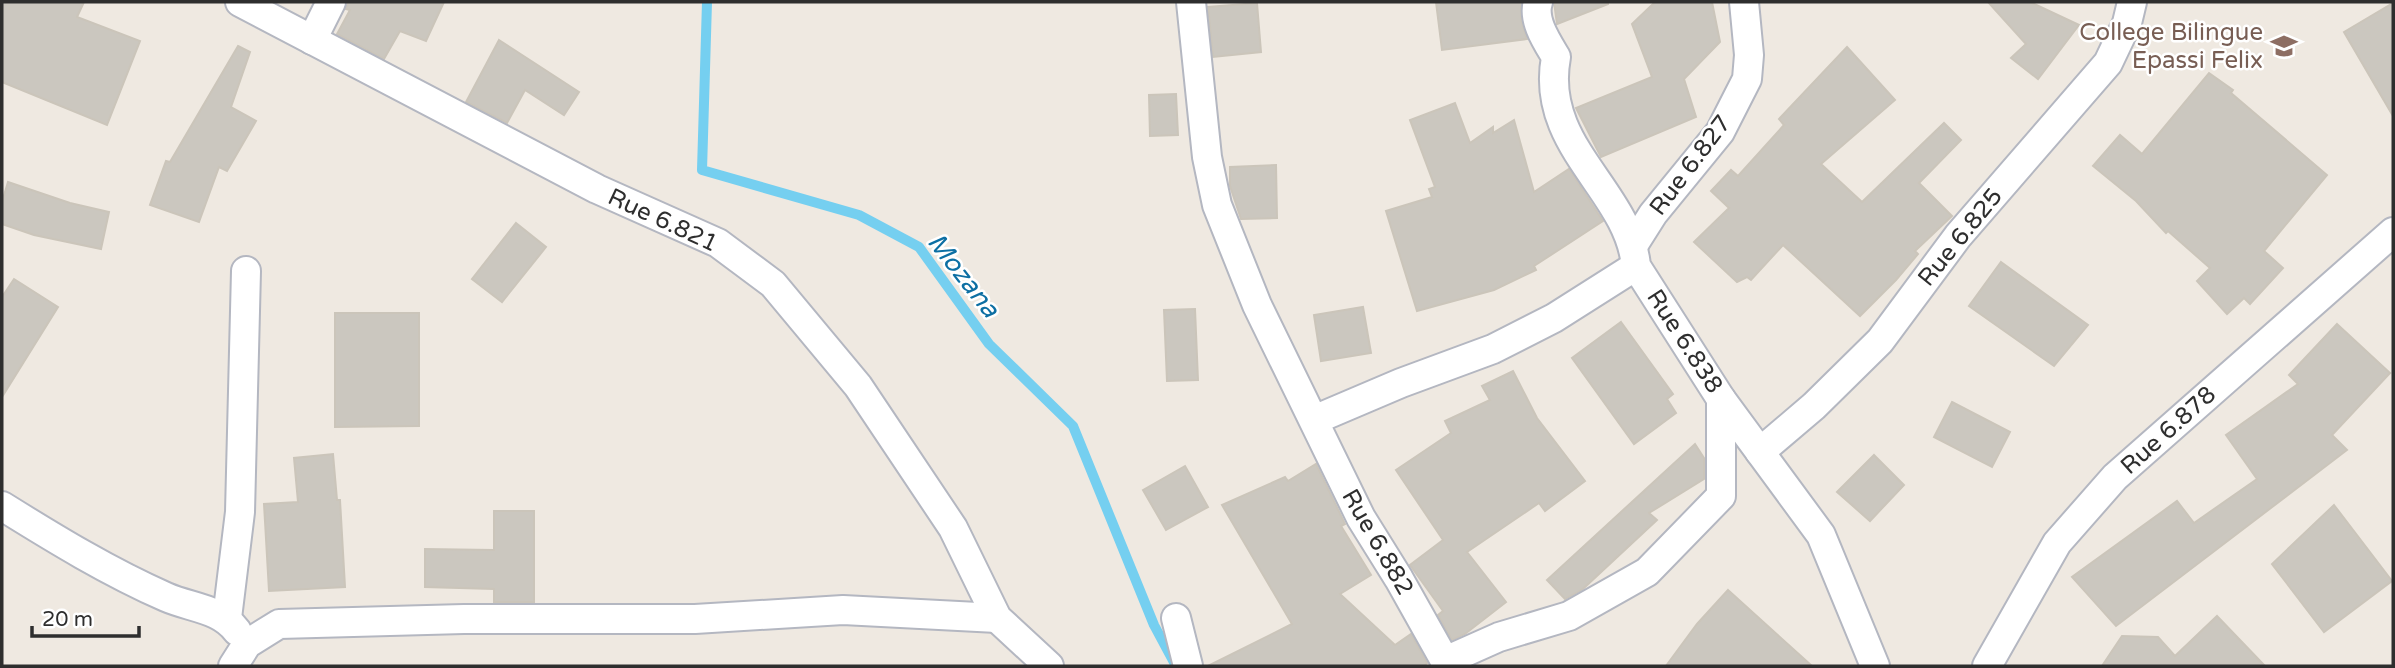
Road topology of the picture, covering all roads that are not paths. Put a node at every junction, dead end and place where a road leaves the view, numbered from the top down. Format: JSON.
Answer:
{"nodes":[{"id":1,"x":240,"y":2,"type":"edge"},
{"id":2,"x":331,"y":2,"type":"edge"},
{"id":3,"x":1191,"y":2,"type":"edge"},
{"id":4,"x":1538,"y":2,"type":"edge"},
{"id":5,"x":1744,"y":2,"type":"edge"},
{"id":6,"x":2132,"y":2,"type":"edge"},
{"id":7,"x":312,"y":40,"type":"junction"},
{"id":8,"x":2393,"y":232,"type":"edge"},
{"id":9,"x":1635,"y":255,"type":"junction"},
{"id":10,"x":246,"y":271,"type":"dead end"},
{"id":11,"x":1721,"y":399,"type":"junction"},
{"id":12,"x":1314,"y":420,"type":"junction"},
{"id":13,"x":1760,"y":452,"type":"junction"},
{"id":14,"x":2,"y":506,"type":"edge"},
{"id":15,"x":227,"y":618,"type":"junction"},
{"id":16,"x":998,"y":618,"type":"junction"},
{"id":17,"x":1176,"y":618,"type":"dead end"},
{"id":18,"x":240,"y":655,"type":"edge"},
{"id":19,"x":1446,"y":664,"type":"edge"},
{"id":20,"x":1049,"y":666,"type":"edge"},
{"id":21,"x":1188,"y":666,"type":"edge"},
{"id":22,"x":1875,"y":666,"type":"edge"},
{"id":23,"x":1987,"y":666,"type":"edge"}],
"edges":[{"from":1,"to":7,"type":"street","name":"Rue 6.821"},
{"from":2,"to":7,"type":"street"},
{"from":3,"to":12,"type":"street","name":"Rue 6.882"},
{"from":4,"to":9,"type":"street","name":"Rue 6.838"},
{"from":5,"to":9,"type":"street","name":"Rue 6.827"},
{"from":6,"to":13,"type":"street","name":"Rue 6.825"},
{"from":7,"to":16,"type":"street","name":"Rue 6.821"},
{"from":8,"to":23,"type":"street","name":"Rue 6.878"},
{"from":9,"to":11,"type":"street","name":"Rue 6.838"},
{"from":9,"to":12,"type":"street"},
{"from":10,"to":15,"type":"street"},
{"from":11,"to":13,"type":"street","name":"Rue 6.838"},
{"from":11,"to":19,"type":"street"},
{"from":12,"to":19,"type":"street","name":"Rue 6.882"},
{"from":13,"to":22,"type":"street","name":"Rue 6.838"},
{"from":14,"to":15,"type":"street"},
{"from":15,"to":18,"type":"street"},
{"from":16,"to":18,"type":"street"},
{"from":16,"to":20,"type":"street","name":"Rue 6.821"},
{"from":17,"to":21,"type":"street"}]}
